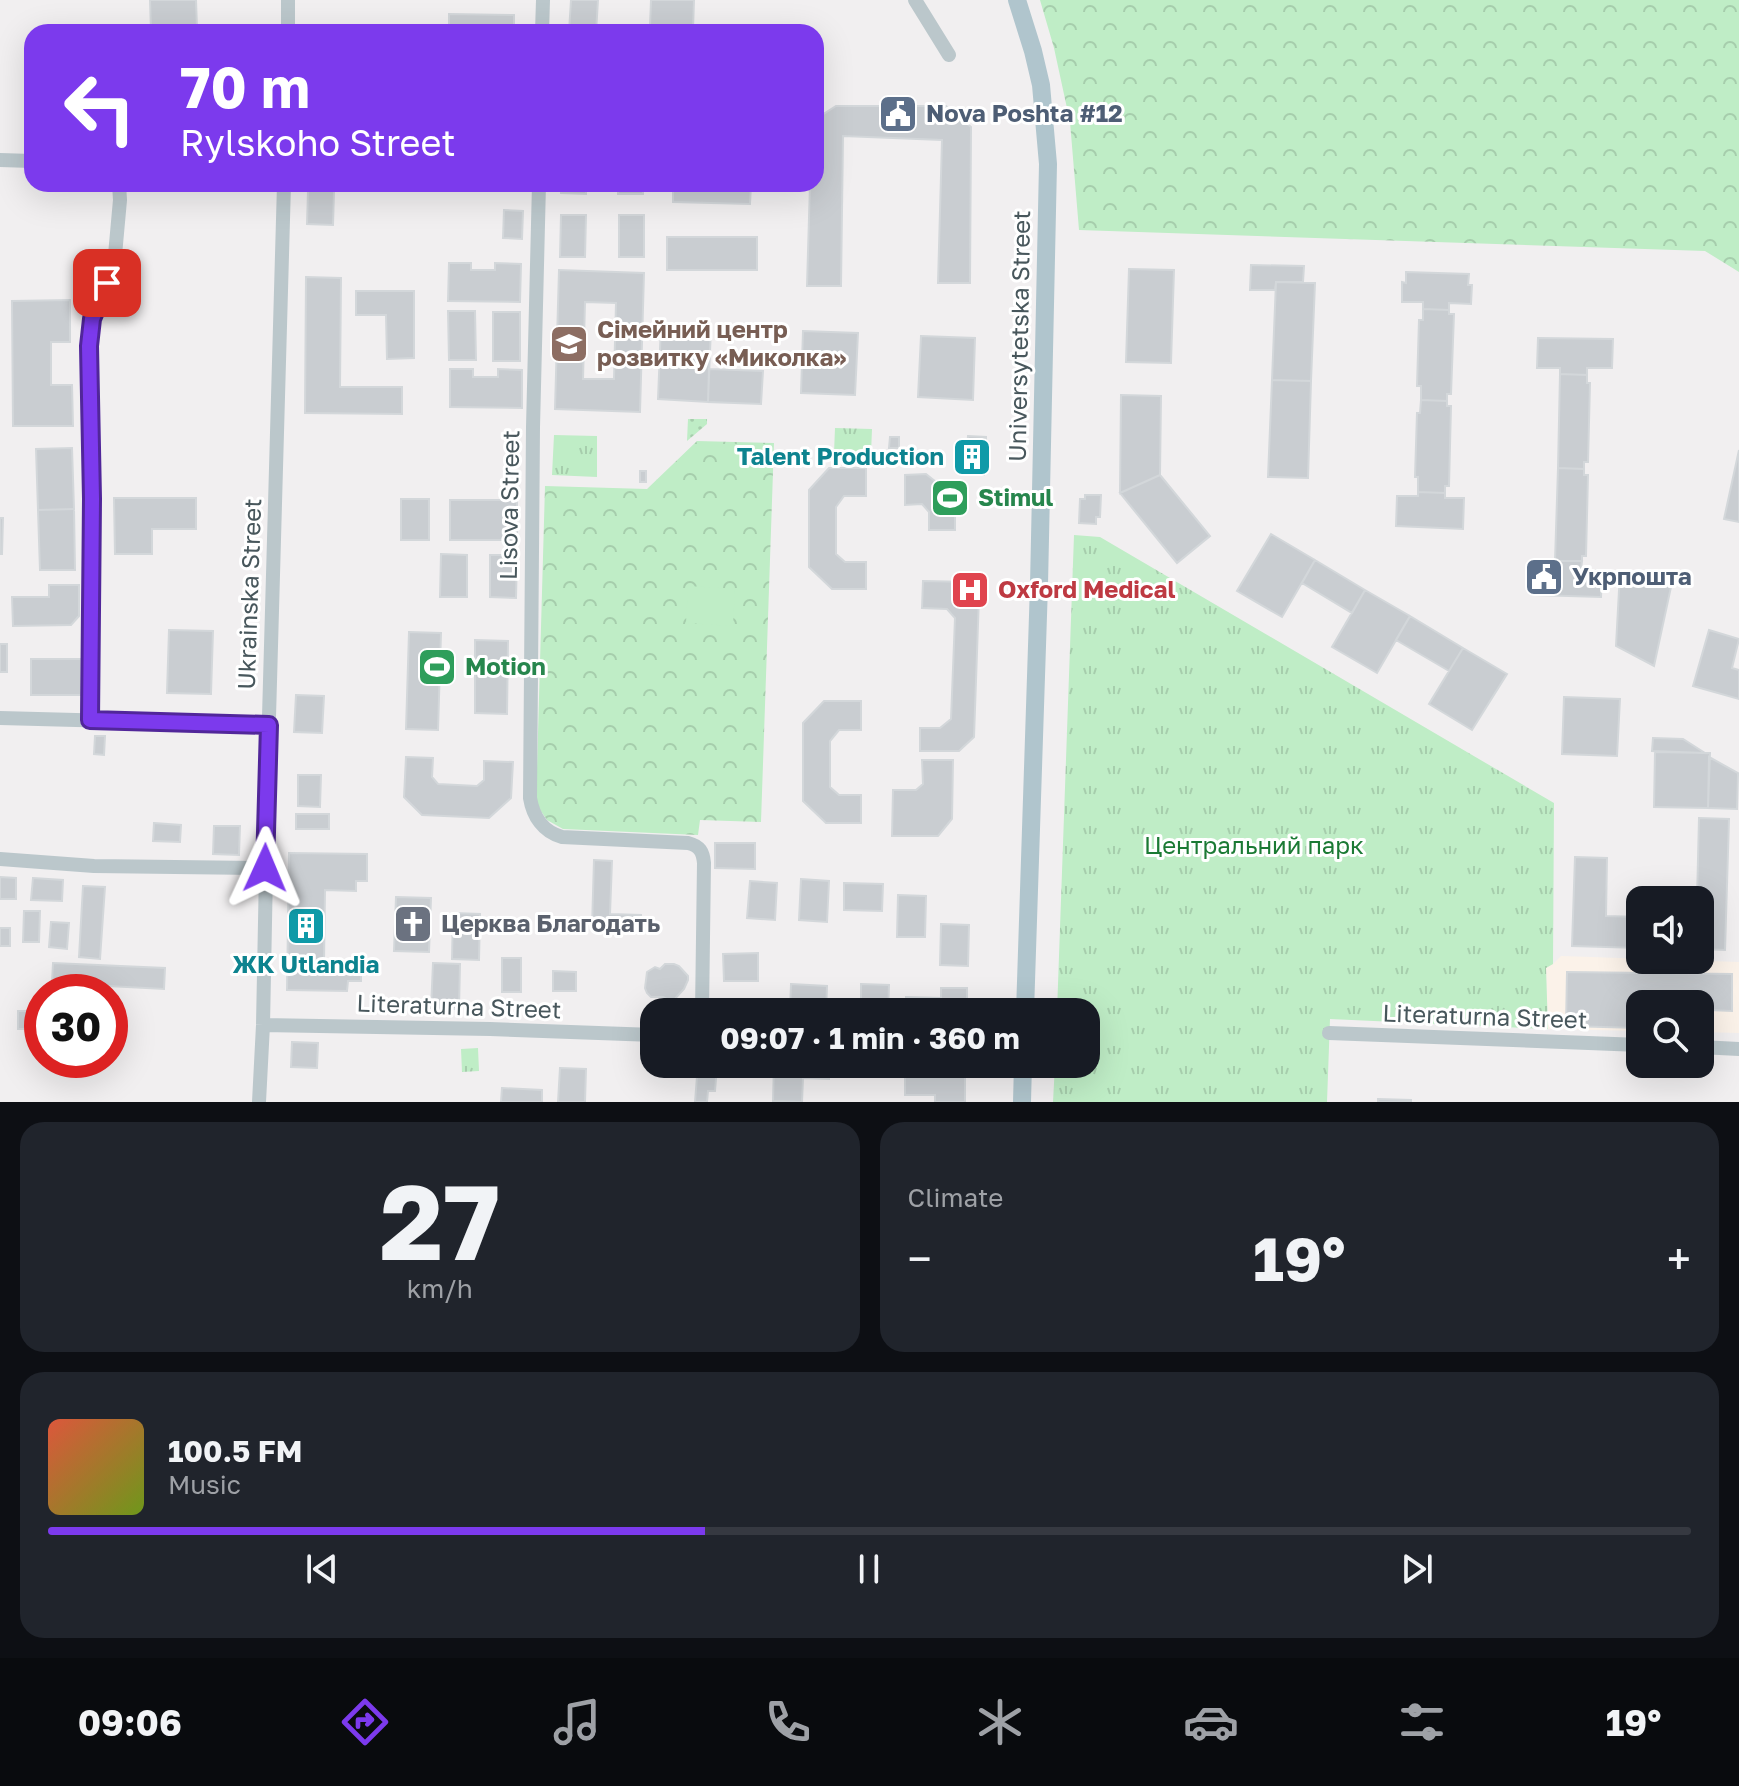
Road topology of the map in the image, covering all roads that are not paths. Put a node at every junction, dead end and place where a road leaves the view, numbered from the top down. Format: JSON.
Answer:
{"nodes":[{"id":1,"x":288,"y":0,"type":"edge"},
{"id":2,"x":543,"y":0,"type":"edge"},
{"id":3,"x":915,"y":0,"type":"edge"},
{"id":4,"x":1017,"y":0,"type":"edge"},
{"id":5,"x":288,"y":24,"type":"edge"},
{"id":6,"x":542,"y":24,"type":"edge"},
{"id":7,"x":949,"y":55,"type":"dead end"},
{"id":8,"x":0,"y":160,"type":"edge"},
{"id":9,"x":24,"y":161,"type":"edge"},
{"id":10,"x":119,"y":192,"type":"edge"},
{"id":11,"x":284,"y":192,"type":"edge"},
{"id":12,"x":539,"y":192,"type":"edge"},
{"id":13,"x":0,"y":718,"type":"edge"},
{"id":14,"x":90,"y":720,"type":"junction"},
{"id":15,"x":269,"y":725,"type":"junction"},
{"id":16,"x":0,"y":859,"type":"edge"},
{"id":17,"x":265,"y":868,"type":"junction"},
{"id":18,"x":702,"y":998,"type":"edge"},
{"id":19,"x":1025,"y":998,"type":"edge"},
{"id":20,"x":263,"y":1025,"type":"junction"},
{"id":21,"x":1329,"y":1033,"type":"dead end"},
{"id":22,"x":640,"y":1035,"type":"edge"},
{"id":23,"x":1626,"y":1044,"type":"edge"},
{"id":24,"x":1714,"y":1048,"type":"edge"},
{"id":25,"x":1739,"y":1049,"type":"edge"},
{"id":26,"x":1023,"y":1078,"type":"edge"},
{"id":27,"x":259,"y":1102,"type":"edge"},
{"id":28,"x":1022,"y":1102,"type":"edge"}],
"edges":[{"from":1,"to":5,"type":"street"},
{"from":2,"to":6,"type":"street"},
{"from":3,"to":7,"type":"street"},
{"from":4,"to":19,"type":"main road","name":"Universytetska Street"},
{"from":8,"to":9,"type":"street"},
{"from":10,"to":14,"type":"street"},
{"from":11,"to":15,"type":"street","name":"Ukrainska Street"},
{"from":12,"to":18,"type":"street","name":"Lisova Street"},
{"from":13,"to":14,"type":"street"},
{"from":14,"to":15,"type":"street"},
{"from":15,"to":17,"type":"street","name":"Ukrainska Street"},
{"from":16,"to":17,"type":"street"},
{"from":17,"to":20,"type":"street","name":"Ukrainska Street"},
{"from":20,"to":22,"type":"street","name":"Literaturna Street"},
{"from":20,"to":27,"type":"street","name":"Ukrainska Street"},
{"from":21,"to":23,"type":"street","name":"Literaturna Street"},
{"from":24,"to":25,"type":"street"},
{"from":26,"to":28,"type":"main road"}]}
